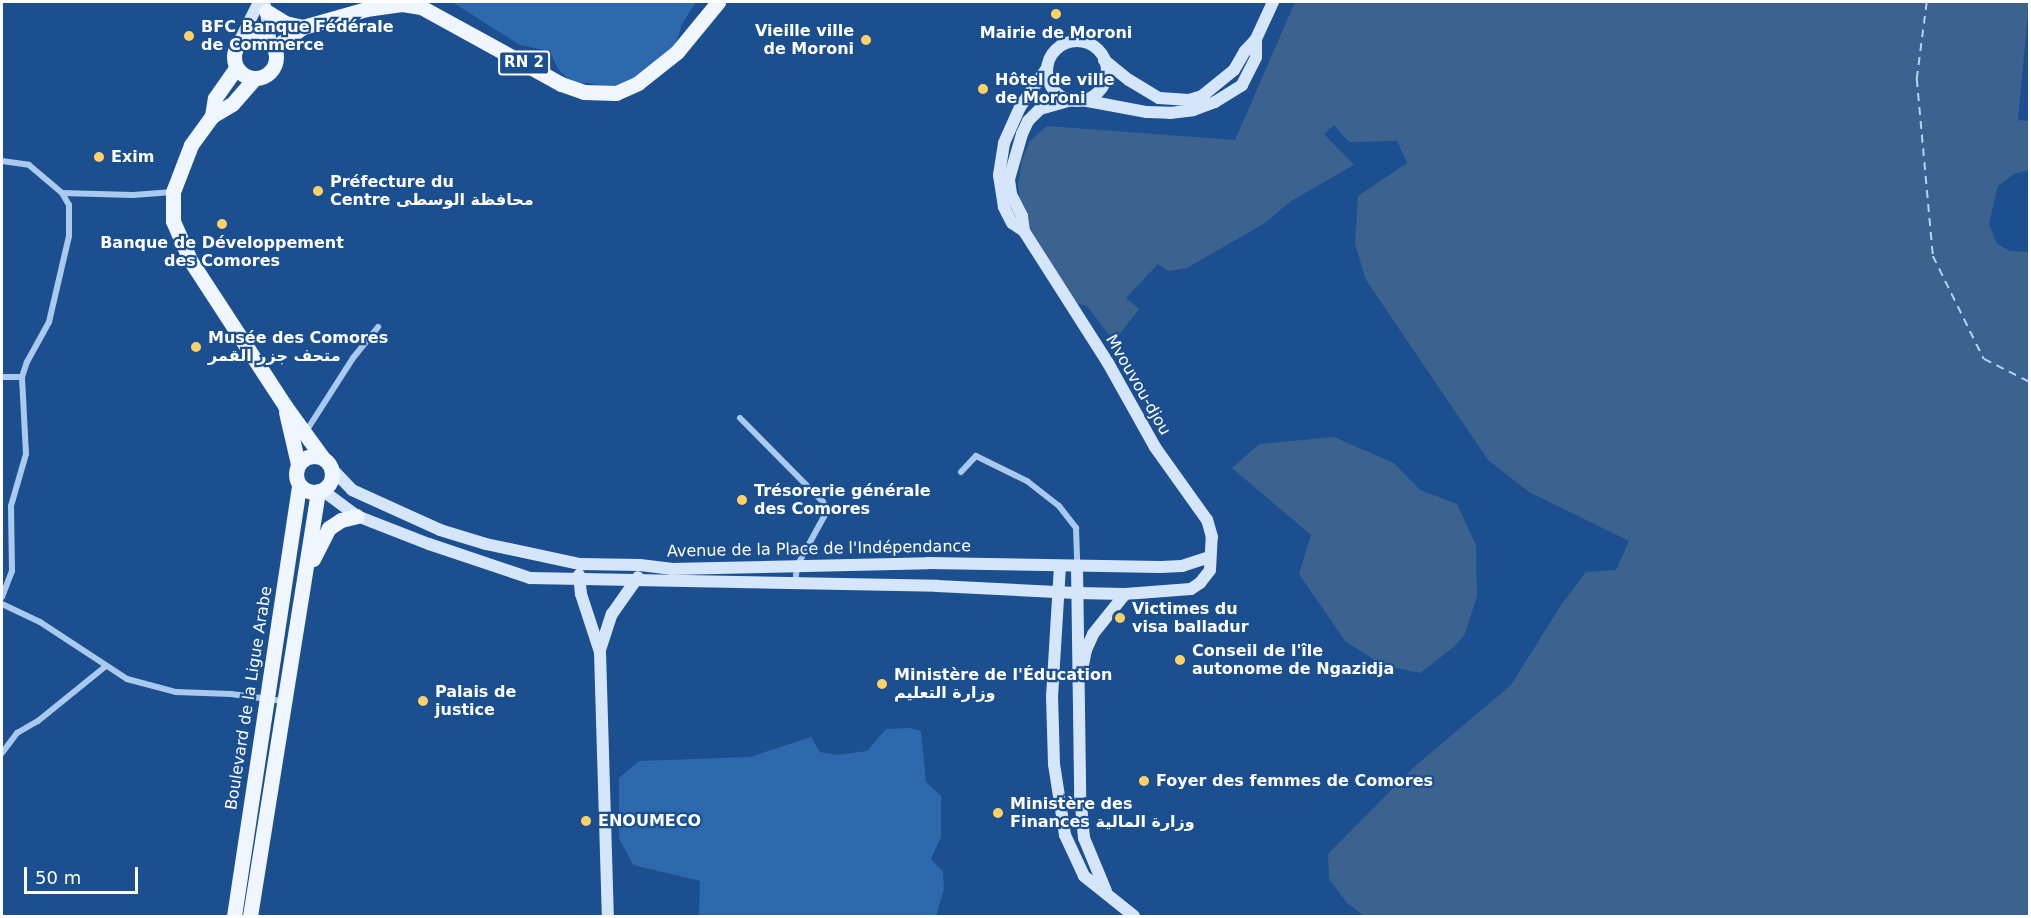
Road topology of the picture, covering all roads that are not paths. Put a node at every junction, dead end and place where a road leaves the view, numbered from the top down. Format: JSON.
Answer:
{"nodes":[{"id":1,"x":718,"y":2,"type":"edge"},
{"id":2,"x":1273,"y":2,"type":"edge"},
{"id":3,"x":263,"y":5,"type":"edge"},
{"id":4,"x":303,"y":27,"type":"junction"},
{"id":5,"x":1256,"y":39,"type":"junction"},
{"id":6,"x":237,"y":46,"type":"junction"},
{"id":7,"x":272,"y":46,"type":"junction"},
{"id":8,"x":1104,"y":60,"type":"junction"},
{"id":9,"x":236,"y":68,"type":"junction"},
{"id":10,"x":1047,"y":68,"type":"junction"},
{"id":11,"x":254,"y":79,"type":"junction"},
{"id":12,"x":1076,"y":100,"type":"junction"},
{"id":13,"x":212,"y":116,"type":"junction"},
{"id":14,"x":2,"y":161,"type":"edge"},
{"id":15,"x":174,"y":192,"type":"junction"},
{"id":16,"x":62,"y":193,"type":"junction"},
{"id":17,"x":1024,"y":231,"type":"junction"},
{"id":18,"x":378,"y":327,"type":"dead end"},
{"id":19,"x":2,"y":377,"type":"edge"},
{"id":20,"x":22,"y":377,"type":"junction"},
{"id":21,"x":285,"y":406,"type":"junction"},
{"id":22,"x":740,"y":418,"type":"dead end"},
{"id":23,"x":305,"y":434,"type":"junction"},
{"id":24,"x":322,"y":457,"type":"junction"},
{"id":25,"x":298,"y":464,"type":"junction"},
{"id":26,"x":332,"y":470,"type":"junction"},
{"id":27,"x":961,"y":472,"type":"dead end"},
{"id":28,"x":299,"y":485,"type":"junction"},
{"id":29,"x":320,"y":491,"type":"junction"},
{"id":30,"x":357,"y":516,"type":"junction"},
{"id":31,"x":1210,"y":557,"type":"junction"},
{"id":32,"x":579,"y":564,"type":"junction"},
{"id":33,"x":640,"y":565,"type":"junction"},
{"id":34,"x":797,"y":566,"type":"junction"},
{"id":35,"x":1060,"y":566,"type":"junction"},
{"id":36,"x":1077,"y":566,"type":"junction"},
{"id":37,"x":579,"y":581,"type":"junction"},
{"id":38,"x":638,"y":581,"type":"junction"},
{"id":39,"x":795,"y":584,"type":"junction"},
{"id":40,"x":303,"y":590,"type":"junction"},
{"id":41,"x":1057,"y":592,"type":"junction"},
{"id":42,"x":1076,"y":593,"type":"junction"},
{"id":43,"x":1125,"y":594,"type":"junction"},
{"id":44,"x":2,"y":597,"type":"edge"},
{"id":45,"x":2,"y":604,"type":"edge"},
{"id":46,"x":600,"y":652,"type":"junction"},
{"id":47,"x":106,"y":666,"type":"junction"},
{"id":48,"x":1078,"y":693,"type":"junction"},
{"id":49,"x":265,"y":699,"type":"junction"},
{"id":50,"x":284,"y":701,"type":"junction"},
{"id":51,"x":2,"y":753,"type":"edge"},
{"id":52,"x":240,"y":874,"type":"junction"},
{"id":53,"x":256,"y":876,"type":"junction"},
{"id":54,"x":1107,"y":892,"type":"junction"},
{"id":55,"x":234,"y":916,"type":"edge"},
{"id":56,"x":250,"y":916,"type":"edge"},
{"id":57,"x":608,"y":916,"type":"edge"},
{"id":58,"x":1134,"y":916,"type":"edge"}],
"edges":[{"from":1,"to":4,"type":"main road","number":"RN 2"},
{"from":2,"to":5,"type":"main road"},
{"from":3,"to":4,"type":"main road"},
{"from":3,"to":6,"type":"main road"},
{"from":3,"to":7,"type":"main road"},
{"from":4,"to":7,"type":"main road","number":"RN 2"},
{"from":5,"to":8,"type":"main road"},
{"from":5,"to":12,"type":"main road"},
{"from":6,"to":7,"type":"main road"},
{"from":6,"to":9,"type":"main road"},
{"from":7,"to":11,"type":"main road"},
{"from":8,"to":10,"type":"main road"},
{"from":8,"to":12,"type":"main road"},
{"from":9,"to":11,"type":"main road"},
{"from":9,"to":13,"type":"main road"},
{"from":10,"to":12,"type":"main road"},
{"from":10,"to":17,"type":"main road","name":"Mvouvou-djou"},
{"from":11,"to":13,"type":"main road"},
{"from":12,"to":17,"type":"main road","name":"Mvouvou-djou"},
{"from":13,"to":15,"type":"main road"},
{"from":14,"to":16,"type":"street"},
{"from":15,"to":16,"type":"street"},
{"from":15,"to":21,"type":"main road"},
{"from":16,"to":20,"type":"street"},
{"from":17,"to":31,"type":"main road","name":"Mvouvou-djou"},
{"from":18,"to":23,"type":"street"},
{"from":19,"to":20,"type":"street"},
{"from":20,"to":44,"type":"street"},
{"from":21,"to":23,"type":"main road"},
{"from":21,"to":25,"type":"main road"},
{"from":22,"to":34,"type":"street"},
{"from":23,"to":24,"type":"main road"},
{"from":24,"to":25,"type":"main road"},
{"from":24,"to":26,"type":"main road"},
{"from":25,"to":28,"type":"main road"},
{"from":26,"to":29,"type":"main road"},
{"from":26,"to":32,"type":"main road","name":"Avenue de la Place de l'Indépendance"},
{"from":27,"to":36,"type":"street"},
{"from":28,"to":29,"type":"main road"},
{"from":28,"to":49,"type":"main road","name":"Boulevard de la Ligue Arabe"},
{"from":29,"to":30,"type":"main road","name":"Avenue de la Place de l'Indépendance"},
{"from":29,"to":40,"type":"main road"},
{"from":30,"to":37,"type":"main road","name":"Avenue de la Place de l'Indépendance"},
{"from":30,"to":40,"type":"main road"},
{"from":31,"to":36,"type":"main road"},
{"from":31,"to":43,"type":"main road","name":"Mvouvou-djou"},
{"from":32,"to":33,"type":"main road","name":"Avenue de la Place de l'Indépendance"},
{"from":32,"to":37,"type":"main road"},
{"from":33,"to":34,"type":"main road","name":"Avenue de la Place de l'Indépendance"},
{"from":33,"to":38,"type":"main road"},
{"from":34,"to":35,"type":"main road","name":"Avenue de la Place de l'Indépendance"},
{"from":34,"to":39,"type":"street"},
{"from":35,"to":36,"type":"main road","name":"Avenue de la Place de l'Indépendance"},
{"from":35,"to":41,"type":"main road"},
{"from":36,"to":42,"type":"main road"},
{"from":37,"to":38,"type":"main road","name":"Avenue de la Place de l'Indépendance"},
{"from":37,"to":46,"type":"main road"},
{"from":38,"to":39,"type":"main road","name":"Avenue de la Place de l'Indépendance"},
{"from":38,"to":46,"type":"main road"},
{"from":39,"to":41,"type":"main road","name":"Avenue de la Place de l'Indépendance"},
{"from":40,"to":50,"type":"main road"},
{"from":41,"to":42,"type":"main road","name":"Mvouvou-djou"},
{"from":41,"to":54,"type":"main road"},
{"from":42,"to":43,"type":"main road","name":"Mvouvou-djou"},
{"from":42,"to":48,"type":"main road"},
{"from":43,"to":48,"type":"main road"},
{"from":45,"to":47,"type":"street"},
{"from":46,"to":57,"type":"main road"},
{"from":47,"to":49,"type":"street"},
{"from":47,"to":51,"type":"street"},
{"from":48,"to":54,"type":"main road"},
{"from":49,"to":50,"type":"street"},
{"from":49,"to":52,"type":"main road","name":"Boulevard de la Ligue Arabe"},
{"from":50,"to":53,"type":"main road"},
{"from":52,"to":53,"type":"main road"},
{"from":52,"to":55,"type":"main road","name":"Boulevard de la Ligue Arabe"},
{"from":53,"to":56,"type":"main road"},
{"from":54,"to":58,"type":"main road"}]}
